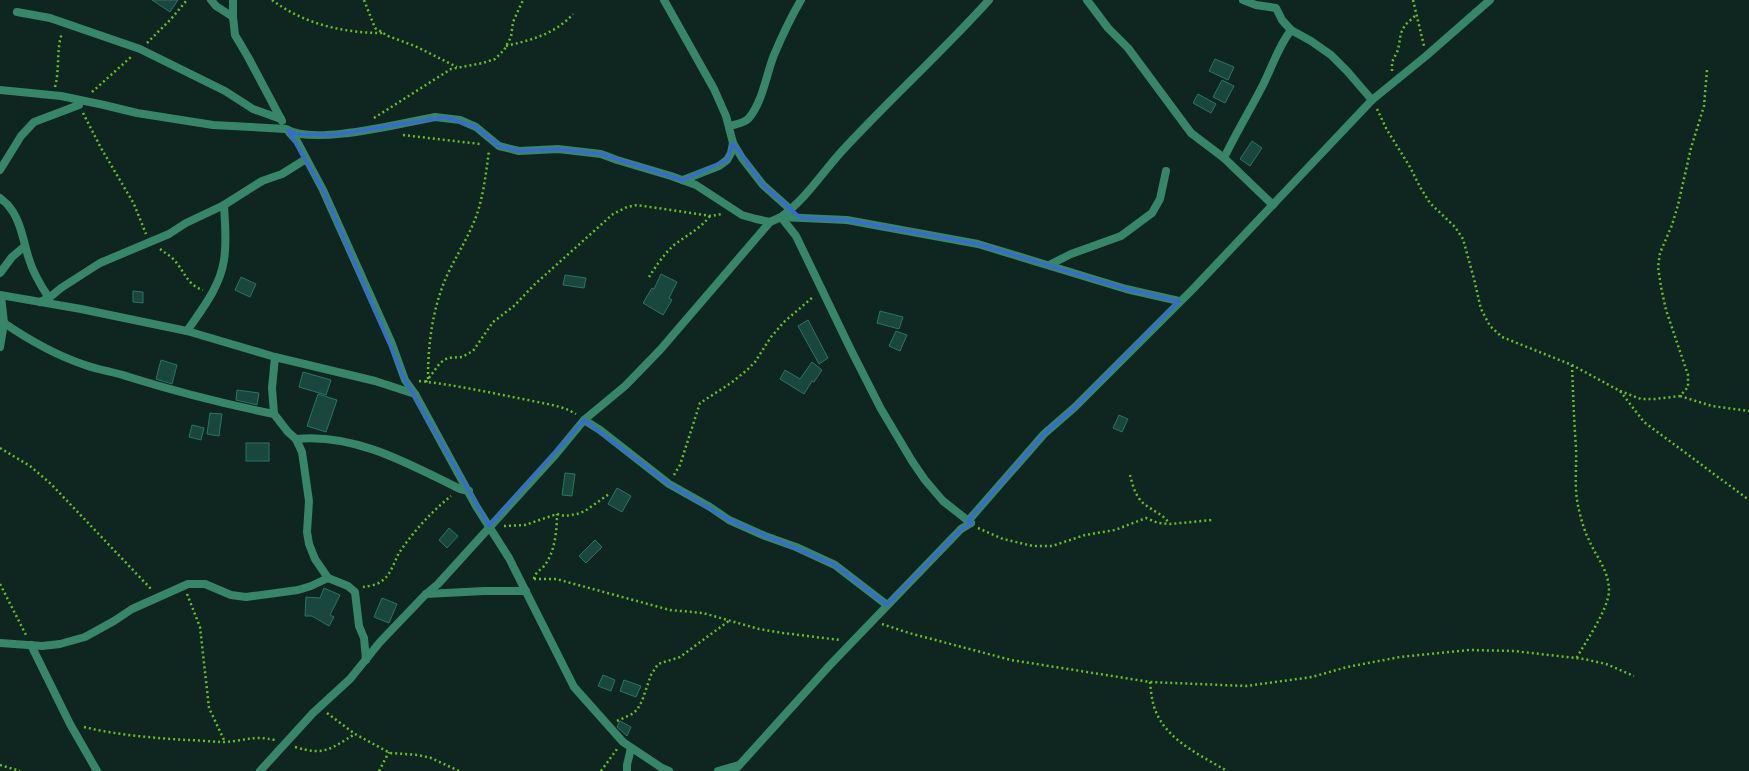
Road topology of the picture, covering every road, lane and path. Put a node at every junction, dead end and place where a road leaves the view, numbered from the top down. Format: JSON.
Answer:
{"nodes":[{"id":1,"x":187,"y":0,"type":"edge"},
{"id":2,"x":211,"y":0,"type":"edge"},
{"id":3,"x":234,"y":0,"type":"edge"},
{"id":4,"x":272,"y":0,"type":"edge"},
{"id":5,"x":364,"y":0,"type":"edge"},
{"id":6,"x":524,"y":0,"type":"edge"},
{"id":7,"x":664,"y":0,"type":"edge"},
{"id":8,"x":802,"y":0,"type":"edge"},
{"id":9,"x":989,"y":0,"type":"edge"},
{"id":10,"x":1087,"y":0,"type":"edge"},
{"id":11,"x":1243,"y":0,"type":"edge"},
{"id":12,"x":1414,"y":0,"type":"edge"},
{"id":13,"x":1418,"y":0,"type":"edge"},
{"id":14,"x":1490,"y":0,"type":"edge"},
{"id":15,"x":1415,"y":5,"type":"junction"},
{"id":16,"x":17,"y":12,"type":"dead end"},
{"id":17,"x":572,"y":14,"type":"dead end"},
{"id":18,"x":1416,"y":15,"type":"junction"},
{"id":19,"x":233,"y":17,"type":"junction"},
{"id":20,"x":66,"y":23,"type":"junction"},
{"id":21,"x":1291,"y":30,"type":"junction"},
{"id":22,"x":383,"y":33,"type":"junction"},
{"id":23,"x":506,"y":46,"type":"junction"},
{"id":24,"x":140,"y":49,"type":"junction"},
{"id":25,"x":1426,"y":56,"type":"junction"},
{"id":26,"x":457,"y":67,"type":"junction"},
{"id":27,"x":1707,"y":70,"type":"dead end"},
{"id":28,"x":1389,"y":86,"type":"junction"},
{"id":29,"x":0,"y":90,"type":"edge"},
{"id":30,"x":51,"y":96,"type":"junction"},
{"id":31,"x":1372,"y":100,"type":"junction"},
{"id":32,"x":81,"y":102,"type":"junction"},
{"id":33,"x":281,"y":119,"type":"junction"},
{"id":34,"x":369,"y":121,"type":"dead end"},
{"id":35,"x":730,"y":126,"type":"junction"},
{"id":36,"x":287,"y":129,"type":"junction"},
{"id":37,"x":396,"y":134,"type":"dead end"},
{"id":38,"x":733,"y":143,"type":"junction"},
{"id":39,"x":493,"y":144,"type":"junction"},
{"id":40,"x":1224,"y":158,"type":"junction"},
{"id":41,"x":306,"y":159,"type":"junction"},
{"id":42,"x":0,"y":170,"type":"edge"},
{"id":43,"x":1166,"y":171,"type":"dead end"},
{"id":44,"x":683,"y":180,"type":"junction"},
{"id":45,"x":0,"y":198,"type":"edge"},
{"id":46,"x":224,"y":205,"type":"junction"},
{"id":47,"x":1273,"y":205,"type":"junction"},
{"id":48,"x":791,"y":210,"type":"junction"},
{"id":49,"x":737,"y":211,"type":"junction"},
{"id":50,"x":711,"y":216,"type":"junction"},
{"id":51,"x":781,"y":217,"type":"junction"},
{"id":52,"x":770,"y":222,"type":"junction"},
{"id":53,"x":150,"y":243,"type":"junction"},
{"id":54,"x":25,"y":246,"type":"junction"},
{"id":55,"x":1049,"y":265,"type":"junction"},
{"id":56,"x":0,"y":273,"type":"edge"},
{"id":57,"x":649,"y":278,"type":"dead end"},
{"id":58,"x":822,"y":289,"type":"junction"},
{"id":59,"x":213,"y":293,"type":"junction"},
{"id":60,"x":1,"y":296,"type":"edge"},
{"id":61,"x":49,"y":298,"type":"junction"},
{"id":62,"x":1179,"y":301,"type":"junction"},
{"id":63,"x":38,"y":302,"type":"junction"},
{"id":64,"x":4,"y":323,"type":"junction"},
{"id":65,"x":187,"y":331,"type":"junction"},
{"id":66,"x":0,"y":347,"type":"edge"},
{"id":67,"x":275,"y":357,"type":"junction"},
{"id":68,"x":1572,"y":365,"type":"junction"},
{"id":69,"x":405,"y":380,"type":"junction"},
{"id":70,"x":427,"y":381,"type":"junction"},
{"id":71,"x":1620,"y":391,"type":"junction"},
{"id":72,"x":415,"y":394,"type":"junction"},
{"id":73,"x":1680,"y":396,"type":"junction"},
{"id":74,"x":1749,"y":411,"type":"edge"},
{"id":75,"x":274,"y":414,"type":"junction"},
{"id":76,"x":584,"y":420,"type":"junction"},
{"id":77,"x":296,"y":439,"type":"junction"},
{"id":78,"x":0,"y":448,"type":"edge"},
{"id":79,"x":1130,"y":475,"type":"dead end"},
{"id":80,"x":669,"y":484,"type":"junction"},
{"id":81,"x":460,"y":489,"type":"junction"},
{"id":82,"x":469,"y":491,"type":"junction"},
{"id":83,"x":609,"y":494,"type":"dead end"},
{"id":84,"x":1749,"y":500,"type":"edge"},
{"id":85,"x":557,"y":514,"type":"junction"},
{"id":86,"x":1212,"y":520,"type":"dead end"},
{"id":87,"x":969,"y":522,"type":"junction"},
{"id":88,"x":1170,"y":524,"type":"junction"},
{"id":89,"x":490,"y":525,"type":"junction"},
{"id":90,"x":328,"y":578,"type":"junction"},
{"id":91,"x":534,"y":579,"type":"junction"},
{"id":92,"x":0,"y":584,"type":"edge"},
{"id":93,"x":184,"y":586,"type":"junction"},
{"id":94,"x":348,"y":586,"type":"junction"},
{"id":95,"x":525,"y":588,"type":"junction"},
{"id":96,"x":425,"y":594,"type":"junction"},
{"id":97,"x":159,"y":598,"type":"junction"},
{"id":98,"x":887,"y":605,"type":"junction"},
{"id":99,"x":730,"y":620,"type":"junction"},
{"id":100,"x":873,"y":620,"type":"junction"},
{"id":101,"x":853,"y":641,"type":"junction"},
{"id":102,"x":0,"y":644,"type":"edge"},
{"id":103,"x":31,"y":645,"type":"junction"},
{"id":104,"x":1576,"y":659,"type":"junction"},
{"id":105,"x":366,"y":660,"type":"junction"},
{"id":106,"x":1634,"y":676,"type":"dead end"},
{"id":107,"x":1150,"y":682,"type":"junction"},
{"id":108,"x":319,"y":708,"type":"junction"},
{"id":109,"x":70,"y":724,"type":"junction"},
{"id":110,"x":611,"y":728,"type":"junction"},
{"id":111,"x":355,"y":734,"type":"junction"},
{"id":112,"x":225,"y":742,"type":"junction"},
{"id":113,"x":623,"y":742,"type":"junction"},
{"id":114,"x":286,"y":743,"type":"junction"},
{"id":115,"x":631,"y":748,"type":"junction"},
{"id":116,"x":390,"y":752,"type":"junction"},
{"id":117,"x":0,"y":764,"type":"edge"},
{"id":118,"x":737,"y":768,"type":"edge"},
{"id":119,"x":20,"y":771,"type":"edge"},
{"id":120,"x":97,"y":771,"type":"edge"},
{"id":121,"x":260,"y":771,"type":"edge"},
{"id":122,"x":379,"y":771,"type":"edge"},
{"id":123,"x":459,"y":771,"type":"edge"},
{"id":124,"x":601,"y":771,"type":"edge"},
{"id":125,"x":627,"y":771,"type":"edge"},
{"id":126,"x":669,"y":771,"type":"edge"},
{"id":127,"x":718,"y":771,"type":"edge"},
{"id":128,"x":1227,"y":771,"type":"edge"}],
"edges":[{"from":1,"to":24,"type":"path"},
{"from":2,"to":19,"type":"street"},
{"from":3,"to":19,"type":"street"},
{"from":4,"to":22,"type":"path"},
{"from":5,"to":22,"type":"path"},
{"from":6,"to":23,"type":"path"},
{"from":7,"to":35,"type":"street"},
{"from":8,"to":35,"type":"street"},
{"from":9,"to":48,"type":"street"},
{"from":10,"to":40,"type":"street"},
{"from":11,"to":21,"type":"street"},
{"from":12,"to":15,"type":"path"},
{"from":13,"to":15,"type":"path"},
{"from":14,"to":25,"type":"street"},
{"from":15,"to":18,"type":"path"},
{"from":16,"to":20,"type":"street"},
{"from":17,"to":23,"type":"path"},
{"from":18,"to":25,"type":"path"},
{"from":18,"to":28,"type":"path"},
{"from":19,"to":33,"type":"street"},
{"from":20,"to":24,"type":"street"},
{"from":20,"to":30,"type":"path"},
{"from":21,"to":31,"type":"street"},
{"from":21,"to":40,"type":"street"},
{"from":22,"to":26,"type":"path"},
{"from":23,"to":26,"type":"path"},
{"from":24,"to":32,"type":"path"},
{"from":24,"to":33,"type":"street"},
{"from":25,"to":28,"type":"street"},
{"from":26,"to":34,"type":"path"},
{"from":27,"to":73,"type":"path"},
{"from":28,"to":31,"type":"street"},
{"from":29,"to":30,"type":"street"},
{"from":30,"to":32,"type":"street"},
{"from":31,"to":47,"type":"street"},
{"from":31,"to":68,"type":"path"},
{"from":32,"to":36,"type":"street"},
{"from":32,"to":42,"type":"street"},
{"from":32,"to":53,"type":"path"},
{"from":33,"to":36,"type":"street"},
{"from":35,"to":38,"type":"street"},
{"from":36,"to":39,"type":"street"},
{"from":36,"to":41,"type":"street"},
{"from":37,"to":39,"type":"path"},
{"from":38,"to":44,"type":"street"},
{"from":38,"to":48,"type":"street"},
{"from":39,"to":44,"type":"street"},
{"from":39,"to":70,"type":"path"},
{"from":40,"to":47,"type":"street"},
{"from":41,"to":46,"type":"street"},
{"from":41,"to":69,"type":"street"},
{"from":43,"to":55,"type":"street"},
{"from":44,"to":49,"type":"street"},
{"from":45,"to":54,"type":"street"},
{"from":46,"to":53,"type":"street"},
{"from":46,"to":59,"type":"street"},
{"from":47,"to":62,"type":"street"},
{"from":48,"to":51,"type":"street"},
{"from":49,"to":50,"type":"path"},
{"from":49,"to":52,"type":"street"},
{"from":50,"to":57,"type":"path"},
{"from":50,"to":70,"type":"path"},
{"from":51,"to":52,"type":"street"},
{"from":51,"to":55,"type":"street"},
{"from":51,"to":58,"type":"street"},
{"from":52,"to":76,"type":"street"},
{"from":53,"to":59,"type":"path"},
{"from":53,"to":61,"type":"street"},
{"from":54,"to":56,"type":"street"},
{"from":54,"to":61,"type":"street"},
{"from":55,"to":62,"type":"street"},
{"from":58,"to":80,"type":"path"},
{"from":58,"to":87,"type":"street"},
{"from":59,"to":65,"type":"street"},
{"from":60,"to":63,"type":"street"},
{"from":60,"to":64,"type":"street"},
{"from":61,"to":63,"type":"street"},
{"from":62,"to":87,"type":"street"},
{"from":63,"to":65,"type":"street"},
{"from":64,"to":66,"type":"street"},
{"from":64,"to":75,"type":"street"},
{"from":65,"to":67,"type":"street"},
{"from":67,"to":72,"type":"street"},
{"from":67,"to":75,"type":"street"},
{"from":68,"to":71,"type":"path"},
{"from":68,"to":104,"type":"path"},
{"from":69,"to":70,"type":"path"},
{"from":69,"to":72,"type":"street"},
{"from":70,"to":76,"type":"path"},
{"from":71,"to":73,"type":"path"},
{"from":71,"to":84,"type":"path"},
{"from":72,"to":82,"type":"street"},
{"from":73,"to":74,"type":"path"},
{"from":75,"to":77,"type":"street"},
{"from":76,"to":80,"type":"street"},
{"from":76,"to":89,"type":"street"},
{"from":77,"to":81,"type":"street"},
{"from":77,"to":90,"type":"street"},
{"from":78,"to":97,"type":"path"},
{"from":79,"to":88,"type":"path"},
{"from":80,"to":98,"type":"street"},
{"from":81,"to":82,"type":"street"},
{"from":81,"to":94,"type":"path"},
{"from":82,"to":89,"type":"street"},
{"from":83,"to":85,"type":"path"},
{"from":85,"to":89,"type":"path"},
{"from":85,"to":91,"type":"path"},
{"from":86,"to":88,"type":"path"},
{"from":87,"to":88,"type":"path"},
{"from":87,"to":98,"type":"street"},
{"from":89,"to":95,"type":"street"},
{"from":89,"to":96,"type":"street"},
{"from":90,"to":93,"type":"street"},
{"from":90,"to":94,"type":"street"},
{"from":91,"to":95,"type":"path"},
{"from":91,"to":99,"type":"path"},
{"from":92,"to":103,"type":"path"},
{"from":93,"to":97,"type":"street"},
{"from":93,"to":112,"type":"path"},
{"from":94,"to":105,"type":"street"},
{"from":95,"to":96,"type":"street"},
{"from":95,"to":110,"type":"street"},
{"from":96,"to":105,"type":"street"},
{"from":97,"to":103,"type":"street"},
{"from":98,"to":100,"type":"street"},
{"from":99,"to":101,"type":"path"},
{"from":99,"to":110,"type":"path"},
{"from":100,"to":101,"type":"street"},
{"from":100,"to":107,"type":"path"},
{"from":101,"to":118,"type":"street"},
{"from":102,"to":103,"type":"street"},
{"from":103,"to":109,"type":"street"},
{"from":104,"to":106,"type":"path"},
{"from":104,"to":107,"type":"path"},
{"from":105,"to":108,"type":"street"},
{"from":107,"to":128,"type":"path"},
{"from":108,"to":111,"type":"path"},
{"from":108,"to":114,"type":"street"},
{"from":109,"to":112,"type":"path"},
{"from":109,"to":120,"type":"street"},
{"from":110,"to":113,"type":"street"},
{"from":111,"to":114,"type":"path"},
{"from":111,"to":116,"type":"path"},
{"from":112,"to":114,"type":"path"},
{"from":113,"to":115,"type":"street"},
{"from":113,"to":124,"type":"path"},
{"from":114,"to":121,"type":"street"},
{"from":115,"to":125,"type":"street"},
{"from":115,"to":126,"type":"street"},
{"from":116,"to":122,"type":"path"},
{"from":116,"to":123,"type":"path"},
{"from":117,"to":119,"type":"path"},
{"from":118,"to":127,"type":"street"}]}
